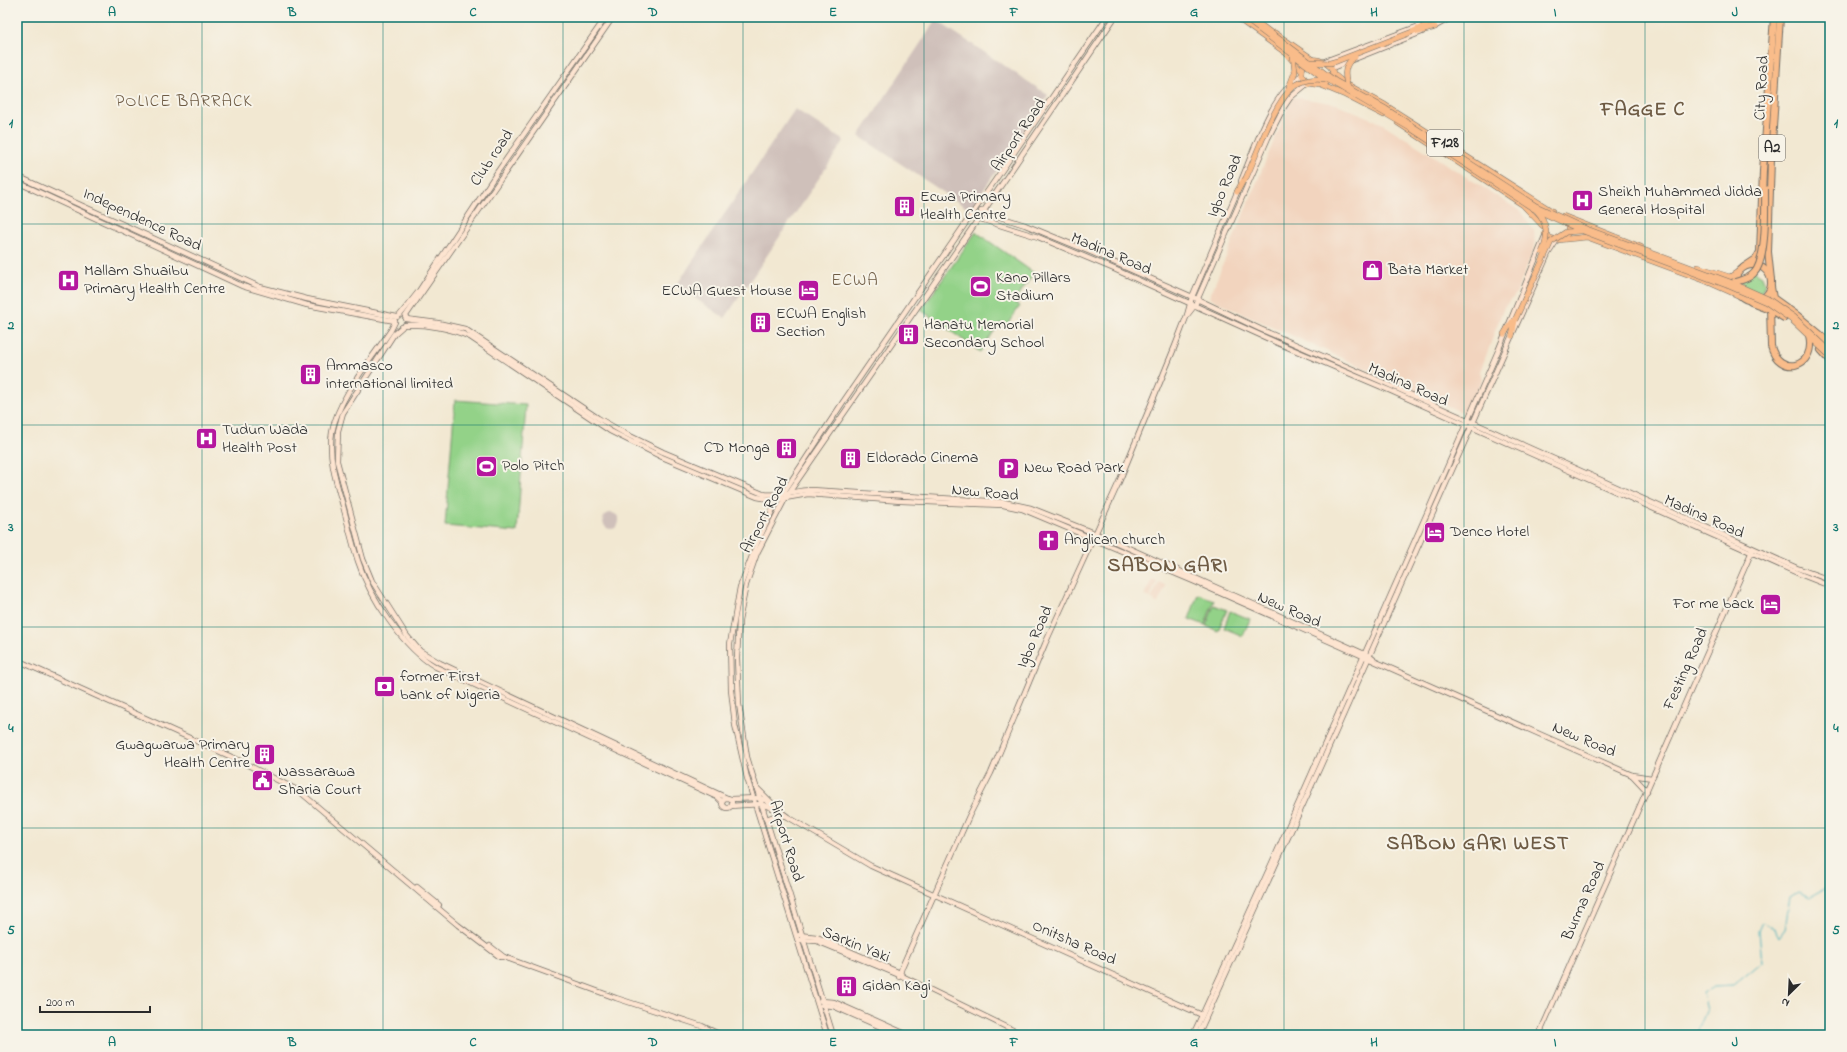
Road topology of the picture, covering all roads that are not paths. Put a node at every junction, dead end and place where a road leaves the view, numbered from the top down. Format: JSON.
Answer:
{"nodes":[{"id":1,"x":606,"y":17,"type":"edge"},
{"id":2,"x":613,"y":17,"type":"edge"},
{"id":3,"x":1107,"y":17,"type":"edge"},
{"id":4,"x":1114,"y":17,"type":"edge"},
{"id":5,"x":1236,"y":17,"type":"edge"},
{"id":6,"x":1243,"y":17,"type":"edge"},
{"id":7,"x":1250,"y":17,"type":"edge"},
{"id":8,"x":1253,"y":17,"type":"edge"},
{"id":9,"x":1774,"y":17,"type":"edge"},
{"id":10,"x":1780,"y":17,"type":"edge"},
{"id":11,"x":1450,"y":18,"type":"edge"},
{"id":12,"x":1435,"y":24,"type":"junction"},
{"id":13,"x":1413,"y":33,"type":"junction"},
{"id":14,"x":1293,"y":55,"type":"junction"},
{"id":15,"x":1311,"y":61,"type":"junction"},
{"id":16,"x":1325,"y":61,"type":"junction"},
{"id":17,"x":1332,"y":71,"type":"junction"},
{"id":18,"x":1302,"y":73,"type":"junction"},
{"id":19,"x":1327,"y":80,"type":"junction"},
{"id":20,"x":1308,"y":83,"type":"junction"},
{"id":21,"x":1322,"y":85,"type":"junction"},
{"id":22,"x":1348,"y":88,"type":"junction"},
{"id":23,"x":17,"y":176,"type":"edge"},
{"id":24,"x":1245,"y":180,"type":"junction"},
{"id":25,"x":1764,"y":181,"type":"junction"},
{"id":26,"x":17,"y":182,"type":"edge"},
{"id":27,"x":1236,"y":192,"type":"junction"},
{"id":28,"x":1243,"y":194,"type":"junction"},
{"id":29,"x":1534,"y":209,"type":"junction"},
{"id":30,"x":976,"y":210,"type":"junction"},
{"id":31,"x":983,"y":211,"type":"junction"},
{"id":32,"x":1556,"y":214,"type":"junction"},
{"id":33,"x":972,"y":216,"type":"junction"},
{"id":34,"x":1563,"y":216,"type":"junction"},
{"id":35,"x":979,"y":218,"type":"junction"},
{"id":36,"x":1544,"y":226,"type":"junction"},
{"id":37,"x":1583,"y":232,"type":"junction"},
{"id":38,"x":1546,"y":234,"type":"junction"},
{"id":39,"x":1559,"y":240,"type":"junction"},
{"id":40,"x":1742,"y":269,"type":"junction"},
{"id":41,"x":1771,"y":280,"type":"junction"},
{"id":42,"x":1732,"y":282,"type":"junction"},
{"id":43,"x":1770,"y":290,"type":"junction"},
{"id":44,"x":1192,"y":297,"type":"junction"},
{"id":45,"x":1744,"y":298,"type":"junction"},
{"id":46,"x":1197,"y":299,"type":"junction"},
{"id":47,"x":1192,"y":304,"type":"junction"},
{"id":48,"x":1770,"y":309,"type":"junction"},
{"id":49,"x":400,"y":319,"type":"junction"},
{"id":50,"x":1514,"y":320,"type":"junction"},
{"id":51,"x":404,"y":326,"type":"junction"},
{"id":52,"x":461,"y":330,"type":"junction"},
{"id":53,"x":1504,"y":334,"type":"junction"},
{"id":54,"x":1809,"y":335,"type":"junction"},
{"id":55,"x":1512,"y":336,"type":"junction"},
{"id":56,"x":1830,"y":346,"type":"edge"},
{"id":57,"x":1830,"y":351,"type":"edge"},
{"id":58,"x":1830,"y":356,"type":"edge"},
{"id":59,"x":1830,"y":360,"type":"edge"},
{"id":60,"x":353,"y":391,"type":"junction"},
{"id":61,"x":1469,"y":423,"type":"junction"},
{"id":62,"x":789,"y":492,"type":"junction"},
{"id":63,"x":783,"y":497,"type":"junction"},
{"id":64,"x":901,"y":499,"type":"junction"},
{"id":65,"x":1094,"y":536,"type":"junction"},
{"id":66,"x":1752,"y":550,"type":"junction"},
{"id":67,"x":1830,"y":580,"type":"edge"},
{"id":68,"x":1830,"y":586,"type":"edge"},
{"id":69,"x":733,"y":620,"type":"junction"},
{"id":70,"x":739,"y":621,"type":"junction"},
{"id":71,"x":17,"y":657,"type":"edge"},
{"id":72,"x":1368,"y":657,"type":"junction"},
{"id":73,"x":17,"y":660,"type":"edge"},
{"id":74,"x":1632,"y":775,"type":"junction"},
{"id":75,"x":1652,"y":778,"type":"junction"},
{"id":76,"x":755,"y":786,"type":"junction"},
{"id":77,"x":1647,"y":791,"type":"junction"},
{"id":78,"x":756,"y":798,"type":"junction"},
{"id":79,"x":729,"y":799,"type":"junction"},
{"id":80,"x":722,"y":802,"type":"junction"},
{"id":81,"x":758,"y":804,"type":"junction"},
{"id":82,"x":730,"y":806,"type":"junction"},
{"id":83,"x":776,"y":807,"type":"junction"},
{"id":84,"x":781,"y":812,"type":"junction"},
{"id":85,"x":788,"y":817,"type":"junction"},
{"id":86,"x":766,"y":818,"type":"junction"},
{"id":87,"x":1289,"y":829,"type":"junction"},
{"id":88,"x":935,"y":896,"type":"junction"},
{"id":89,"x":800,"y":937,"type":"junction"},
{"id":90,"x":504,"y":957,"type":"junction"},
{"id":91,"x":900,"y":975,"type":"junction"},
{"id":92,"x":818,"y":1003,"type":"junction"},
{"id":93,"x":824,"y":1003,"type":"junction"},
{"id":94,"x":1202,"y":1015,"type":"junction"},
{"id":95,"x":721,"y":1035,"type":"edge"},
{"id":96,"x":827,"y":1035,"type":"edge"},
{"id":97,"x":833,"y":1035,"type":"edge"},
{"id":98,"x":899,"y":1035,"type":"edge"},
{"id":99,"x":908,"y":1035,"type":"edge"},
{"id":100,"x":1023,"y":1035,"type":"edge"},
{"id":101,"x":1193,"y":1035,"type":"edge"},
{"id":102,"x":1198,"y":1035,"type":"edge"},
{"id":103,"x":1539,"y":1035,"type":"edge"}],
"edges":[{"from":1,"to":49,"type":"main road","name":"Club road"},
{"from":2,"to":49,"type":"main road"},
{"from":3,"to":30,"type":"main road","name":"Airport Road"},
{"from":4,"to":31,"type":"main road","name":"Airport Road"},
{"from":5,"to":18,"type":"main road"},
{"from":6,"to":14,"type":"main road","bridge":true},
{"from":7,"to":15,"type":"main road","bridge":true},
{"from":8,"to":15,"type":"main road"},
{"from":9,"to":25,"type":"highway","name":"City Road","number":"A2"},
{"from":10,"to":41,"type":"highway","name":"City Road","number":"A2"},
{"from":11,"to":12,"type":"main road"},
{"from":12,"to":13,"type":"main road"},
{"from":12,"to":16,"type":"main road"},
{"from":12,"to":17,"type":"main road"},
{"from":13,"to":15,"type":"main road","bridge":true},
{"from":13,"to":22,"type":"main road","bridge":true},
{"from":14,"to":19,"type":"main road","bridge":true},
{"from":14,"to":24,"type":"main road","bridge":true},
{"from":15,"to":16,"type":"main road"},
{"from":15,"to":18,"type":"main road"},
{"from":15,"to":22,"type":"main road","bridge":true},
{"from":16,"to":17,"type":"main road","number":"F128"},
{"from":17,"to":21,"type":"main road"},
{"from":17,"to":32,"type":"main road","number":"F128"},
{"from":18,"to":20,"type":"main road"},
{"from":18,"to":27,"type":"main road","name":"Igbo Road"},
{"from":19,"to":24,"type":"main road","bridge":true},
{"from":19,"to":29,"type":"main road","bridge":true},
{"from":20,"to":21,"type":"main road","number":"F128"},
{"from":20,"to":28,"type":"main road","name":"Igbo Road"},
{"from":21,"to":36,"type":"main road","number":"F128"},
{"from":22,"to":42,"type":"main road","bridge":true},
{"from":23,"to":49,"type":"main road","name":"Independence Road"},
{"from":24,"to":27,"type":"main road"},
{"from":24,"to":28,"type":"main road"},
{"from":25,"to":40,"type":"highway","name":"City Road","number":"A2"},
{"from":25,"to":42,"type":"highway","bridge":true},
{"from":26,"to":49,"type":"main road","name":"Independence Road"},
{"from":27,"to":44,"type":"main road","name":"Igbo Road"},
{"from":28,"to":46,"type":"main road","name":"Igbo Road"},
{"from":29,"to":37,"type":"main road","bridge":true},
{"from":29,"to":50,"type":"main road","bridge":true},
{"from":30,"to":31,"type":"main road","name":"Madina Road"},
{"from":30,"to":33,"type":"main road","name":"Airport Road"},
{"from":31,"to":35,"type":"main road","name":"Airport Road"},
{"from":31,"to":44,"type":"main road","name":"Madina Road"},
{"from":32,"to":34,"type":"main road","number":"F128"},
{"from":32,"to":36,"type":"main road"},
{"from":33,"to":35,"type":"main road","name":"Madina Road"},
{"from":33,"to":63,"type":"main road","name":"Airport Road"},
{"from":34,"to":39,"type":"main road"},
{"from":34,"to":40,"type":"main road","number":"F128"},
{"from":35,"to":47,"type":"main road","name":"Madina Road"},
{"from":35,"to":62,"type":"main road","name":"Airport Road"},
{"from":36,"to":38,"type":"main road"},
{"from":37,"to":50,"type":"main road","bridge":true},
{"from":37,"to":54,"type":"main road","bridge":true},
{"from":38,"to":39,"type":"main road"},
{"from":38,"to":53,"type":"main road"},
{"from":39,"to":45,"type":"main road"},
{"from":39,"to":55,"type":"main road"},
{"from":40,"to":41,"type":"highway"},
{"from":40,"to":45,"type":"highway"},
{"from":41,"to":43,"type":"highway","number":"A2"},
{"from":42,"to":57,"type":"main road","bridge":true},
{"from":43,"to":45,"type":"highway"},
{"from":43,"to":48,"type":"highway"},
{"from":43,"to":56,"type":"highway"},
{"from":44,"to":46,"type":"main road","name":"Madina Road"},
{"from":44,"to":47,"type":"main road","name":"Igbo Road"},
{"from":45,"to":48,"type":"highway"},
{"from":46,"to":47,"type":"main road","name":"Igbo Road"},
{"from":46,"to":61,"type":"main road","name":"Madina Road"},
{"from":47,"to":61,"type":"main road","name":"Madina Road"},
{"from":47,"to":65,"type":"main road","name":"Igbo Road"},
{"from":48,"to":54,"type":"highway","bridge":true},
{"from":48,"to":59,"type":"highway"},
{"from":49,"to":51,"type":"main road"},
{"from":49,"to":51,"type":"main road"},
{"from":49,"to":52,"type":"main road"},
{"from":49,"to":60,"type":"main road"},
{"from":50,"to":53,"type":"main road"},
{"from":50,"to":55,"type":"main road"},
{"from":51,"to":52,"type":"main road"},
{"from":51,"to":60,"type":"main road"},
{"from":52,"to":63,"type":"main road"},
{"from":53,"to":61,"type":"main road"},
{"from":54,"to":58,"type":"main road","bridge":true},
{"from":55,"to":61,"type":"main road"},
{"from":60,"to":79,"type":"main road"},
{"from":60,"to":80,"type":"main road"},
{"from":61,"to":66,"type":"main road","name":"Madina Road"},
{"from":61,"to":72,"type":"main road"},
{"from":62,"to":63,"type":"main road","name":"New Road"},
{"from":62,"to":64,"type":"main road","name":"New Road"},
{"from":63,"to":64,"type":"main road","name":"New Road"},
{"from":63,"to":69,"type":"main road","name":"Airport Road"},
{"from":63,"to":70,"type":"main road","name":"Airport Road"},
{"from":64,"to":65,"type":"main road","name":"New Road"},
{"from":65,"to":72,"type":"main road","name":"New Road"},
{"from":65,"to":88,"type":"main road","name":"Igbo Road"},
{"from":66,"to":67,"type":"main road","name":"Madina Road"},
{"from":66,"to":68,"type":"main road","name":"Madina Road"},
{"from":66,"to":75,"type":"main road","name":"Festing Road"},
{"from":69,"to":70,"type":"main road"},
{"from":69,"to":78,"type":"main road","name":"Airport Road"},
{"from":70,"to":76,"type":"main road","name":"Airport Road"},
{"from":71,"to":90,"type":"main road"},
{"from":72,"to":74,"type":"main road","name":"New Road"},
{"from":72,"to":87,"type":"main road"},
{"from":73,"to":90,"type":"main road"},
{"from":74,"to":75,"type":"main road","name":"New Road"},
{"from":74,"to":77,"type":"main road","name":"New Road"},
{"from":75,"to":77,"type":"main road","name":"Burma Road"},
{"from":76,"to":78,"type":"main road","name":"Airport Road"},
{"from":76,"to":83,"type":"main road"},
{"from":77,"to":103,"type":"main road","name":"Burma Road"},
{"from":78,"to":79,"type":"main road"},
{"from":78,"to":81,"type":"main road","name":"Airport Road"},
{"from":78,"to":83,"type":"main road"},
{"from":79,"to":80,"type":"main road"},
{"from":79,"to":82,"type":"main road"},
{"from":80,"to":82,"type":"main road"},
{"from":81,"to":82,"type":"main road"},
{"from":81,"to":84,"type":"main road"},
{"from":81,"to":86,"type":"main road","name":"Airport Road"},
{"from":81,"to":89,"type":"main road","name":"Airport Road"},
{"from":83,"to":84,"type":"main road"},
{"from":84,"to":85,"type":"main road","name":"Onitsha Road"},
{"from":85,"to":86,"type":"main road"},
{"from":85,"to":88,"type":"main road","name":"Onitsha Road"},
{"from":86,"to":89,"type":"main road","name":"Airport Road"},
{"from":87,"to":94,"type":"main road"},
{"from":87,"to":102,"type":"main road"},
{"from":88,"to":91,"type":"main road","name":"Igbo Road"},
{"from":88,"to":94,"type":"main road","name":"Onitsha Road"},
{"from":89,"to":91,"type":"main road","name":"Sarkin Yaki"},
{"from":89,"to":92,"type":"main road","name":"Airport Road"},
{"from":89,"to":93,"type":"main road","name":"Airport Road"},
{"from":90,"to":95,"type":"main road"},
{"from":91,"to":100,"type":"main road","name":"Sarkin Yaki"},
{"from":92,"to":93,"type":"main road"},
{"from":92,"to":96,"type":"main road","name":"Airport Road"},
{"from":93,"to":97,"type":"main road","name":"Airport Road"},
{"from":93,"to":98,"type":"main road"},
{"from":93,"to":99,"type":"main road"},
{"from":94,"to":101,"type":"main road"}]}
